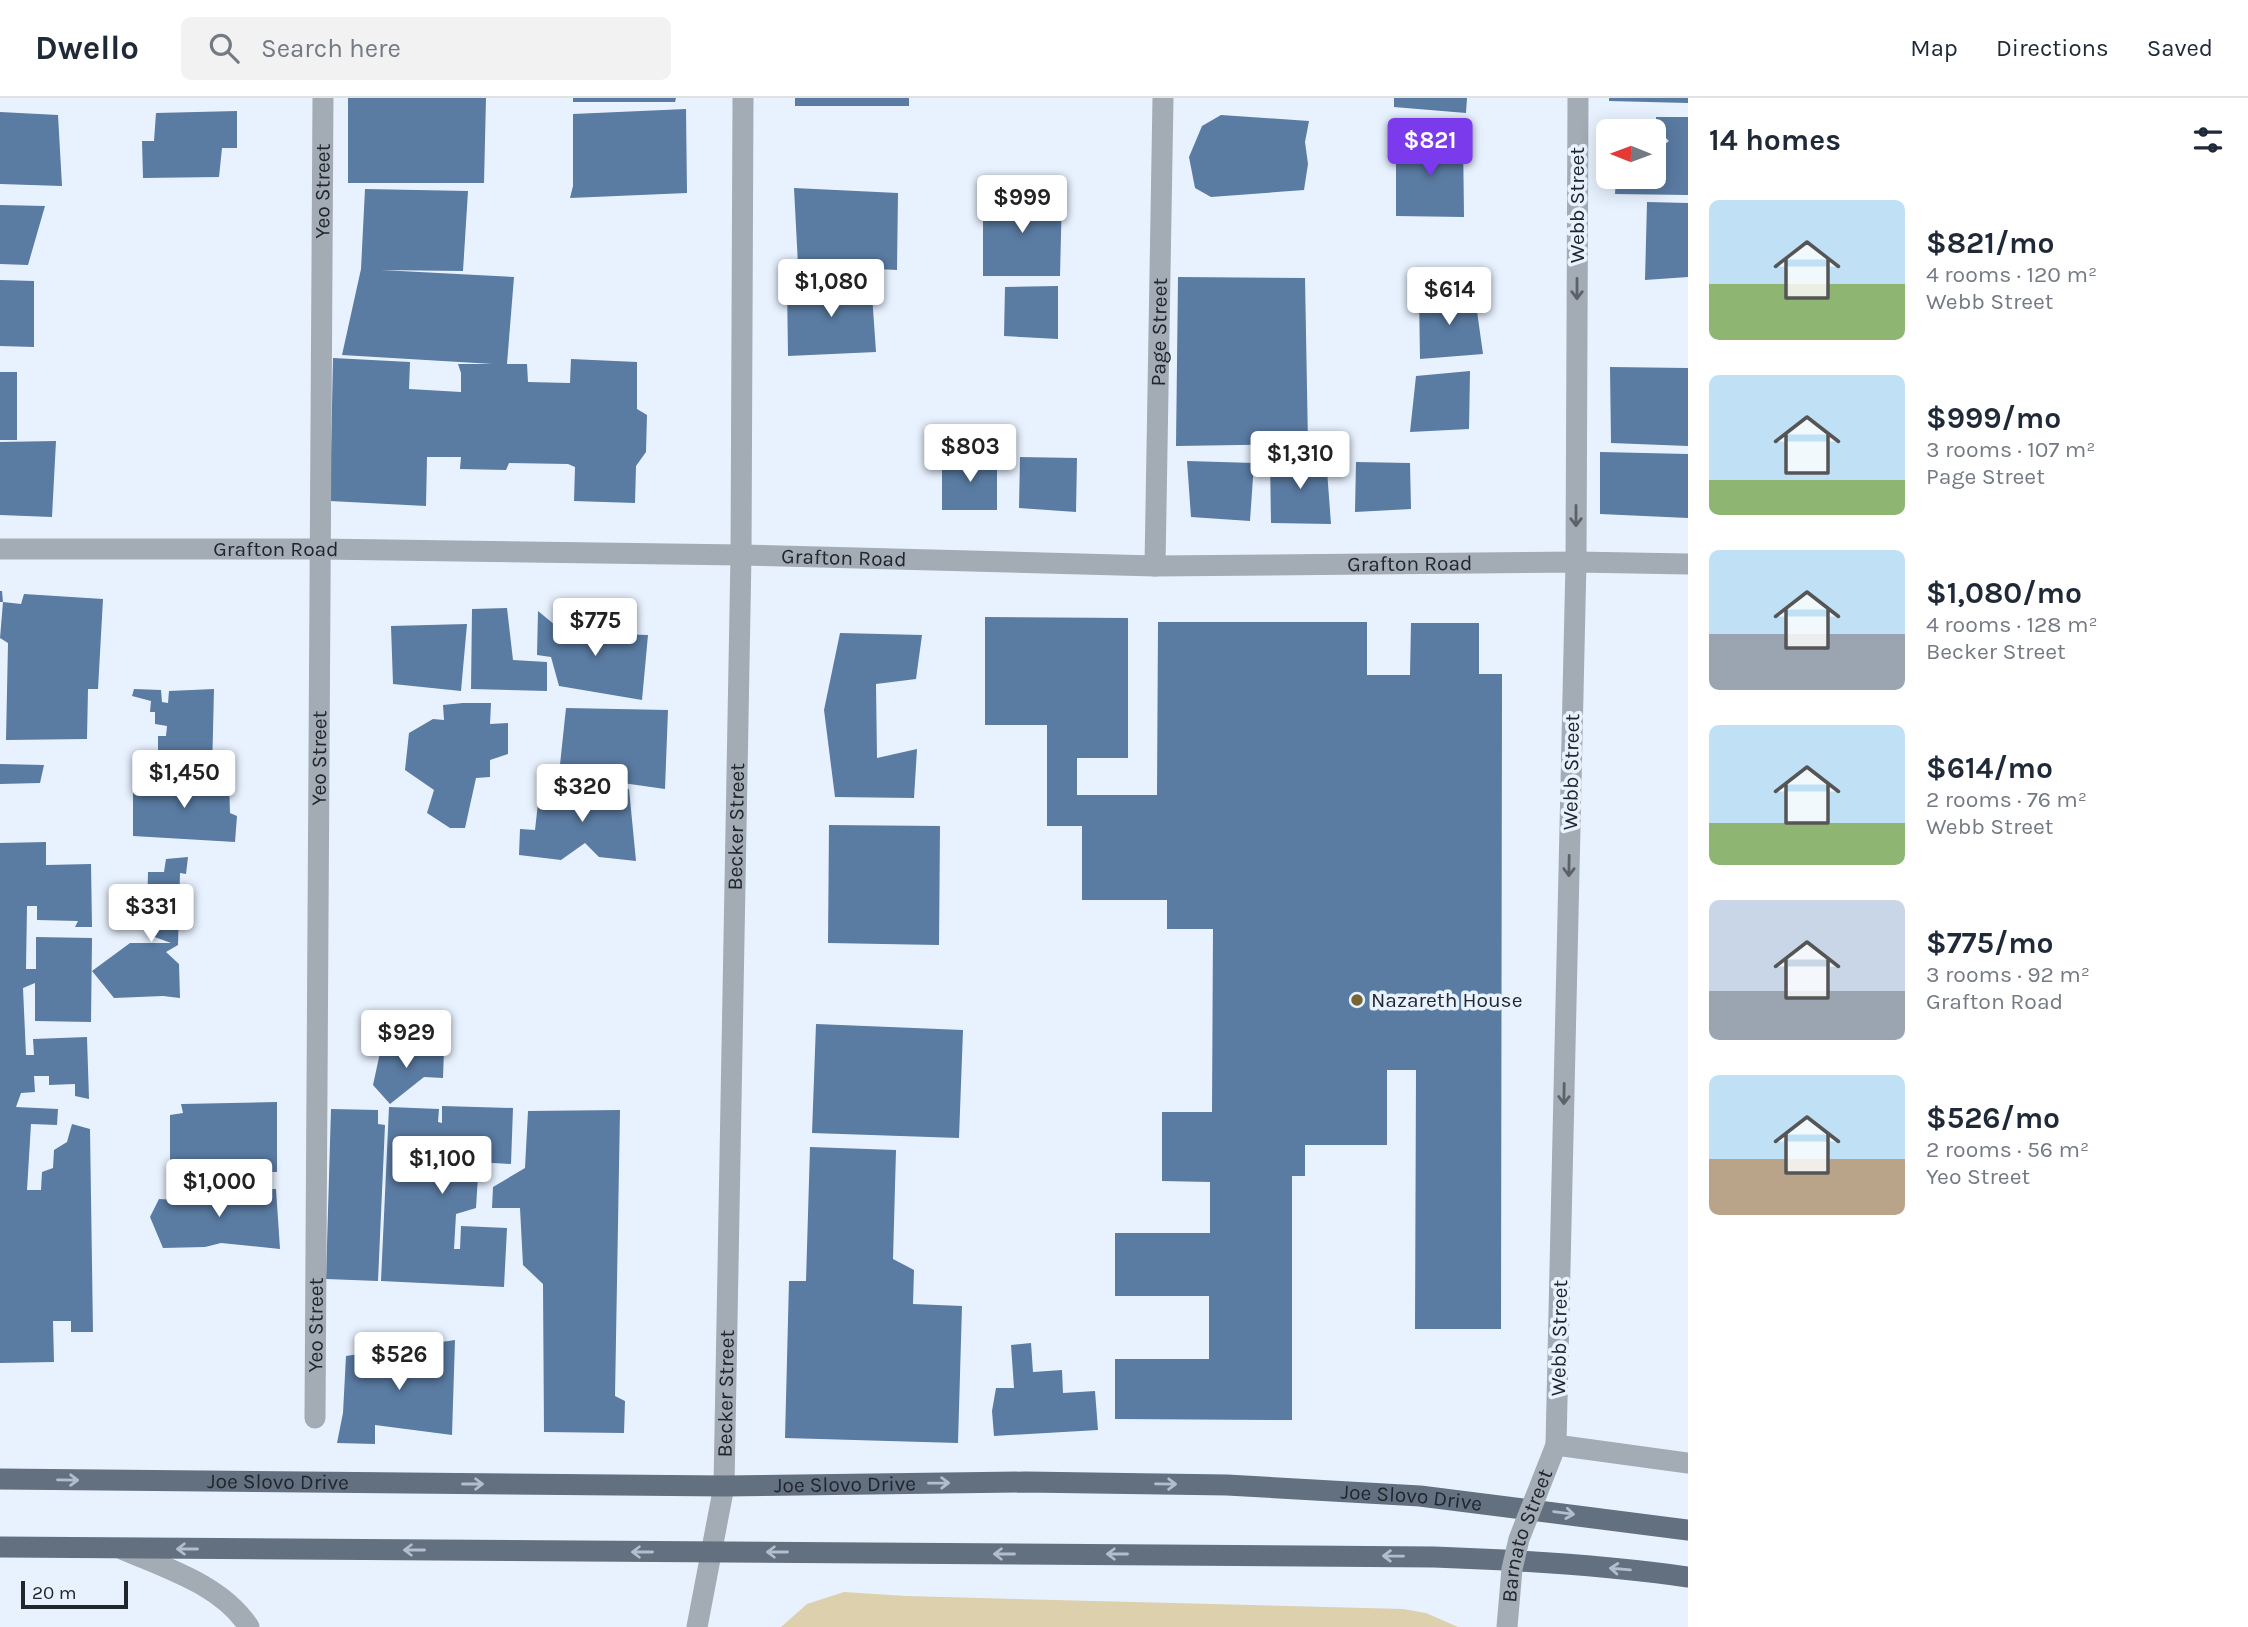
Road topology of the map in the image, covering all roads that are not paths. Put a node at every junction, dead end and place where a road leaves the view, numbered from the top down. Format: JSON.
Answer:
{"nodes":[{"id":1,"x":323,"y":98,"type":"edge"},
{"id":2,"x":743,"y":98,"type":"edge"},
{"id":3,"x":1163,"y":98,"type":"edge"},
{"id":4,"x":1578,"y":98,"type":"edge"},
{"id":5,"x":0,"y":549,"type":"edge"},
{"id":6,"x":320,"y":549,"type":"junction"},
{"id":7,"x":741,"y":555,"type":"junction"},
{"id":8,"x":1576,"y":562,"type":"junction"},
{"id":9,"x":1688,"y":564,"type":"edge"},
{"id":10,"x":1155,"y":566,"type":"junction"},
{"id":11,"x":315,"y":1418,"type":"dead end"},
{"id":12,"x":1556,"y":1445,"type":"junction"},
{"id":13,"x":1688,"y":1463,"type":"edge"},
{"id":14,"x":0,"y":1479,"type":"edge"},
{"id":15,"x":724,"y":1486,"type":"junction"},
{"id":16,"x":1688,"y":1530,"type":"edge"},
{"id":17,"x":0,"y":1547,"type":"edge"},
{"id":18,"x":122,"y":1549,"type":"junction"},
{"id":19,"x":710,"y":1552,"type":"junction"},
{"id":20,"x":1688,"y":1577,"type":"edge"},
{"id":21,"x":249,"y":1627,"type":"edge"},
{"id":22,"x":696,"y":1627,"type":"edge"},
{"id":23,"x":1507,"y":1627,"type":"edge"}],
"edges":[{"from":1,"to":6,"type":"street","name":"Yeo Street"},
{"from":2,"to":7,"type":"street","name":"Becker Street"},
{"from":3,"to":10,"type":"street","name":"Page Street"},
{"from":4,"to":8,"type":"street","name":"Webb Street","one_way":true},
{"from":5,"to":6,"type":"street","name":"Grafton Road"},
{"from":6,"to":7,"type":"street","name":"Grafton Road"},
{"from":6,"to":11,"type":"street","name":"Yeo Street"},
{"from":7,"to":10,"type":"street","name":"Grafton Road"},
{"from":7,"to":15,"type":"street","name":"Becker Street"},
{"from":8,"to":9,"type":"street","name":"Grafton Road"},
{"from":8,"to":10,"type":"street","name":"Grafton Road"},
{"from":8,"to":12,"type":"street","name":"Webb Street","one_way":true},
{"from":12,"to":13,"type":"street"},
{"from":12,"to":23,"type":"street","name":"Barnato Street","bridge":true},
{"from":14,"to":15,"type":"main road","name":"Joe Slovo Drive","one_way":true},
{"from":15,"to":16,"type":"main road","name":"Joe Slovo Drive","one_way":true},
{"from":15,"to":19,"type":"street","name":"Becker Street"},
{"from":17,"to":18,"type":"main road"},
{"from":19,"to":18,"type":"main road","one_way":true},
{"from":18,"to":21,"type":"street"},
{"from":20,"to":19,"type":"main road","one_way":true},
{"from":19,"to":22,"type":"street","name":"Becker Street"}]}
